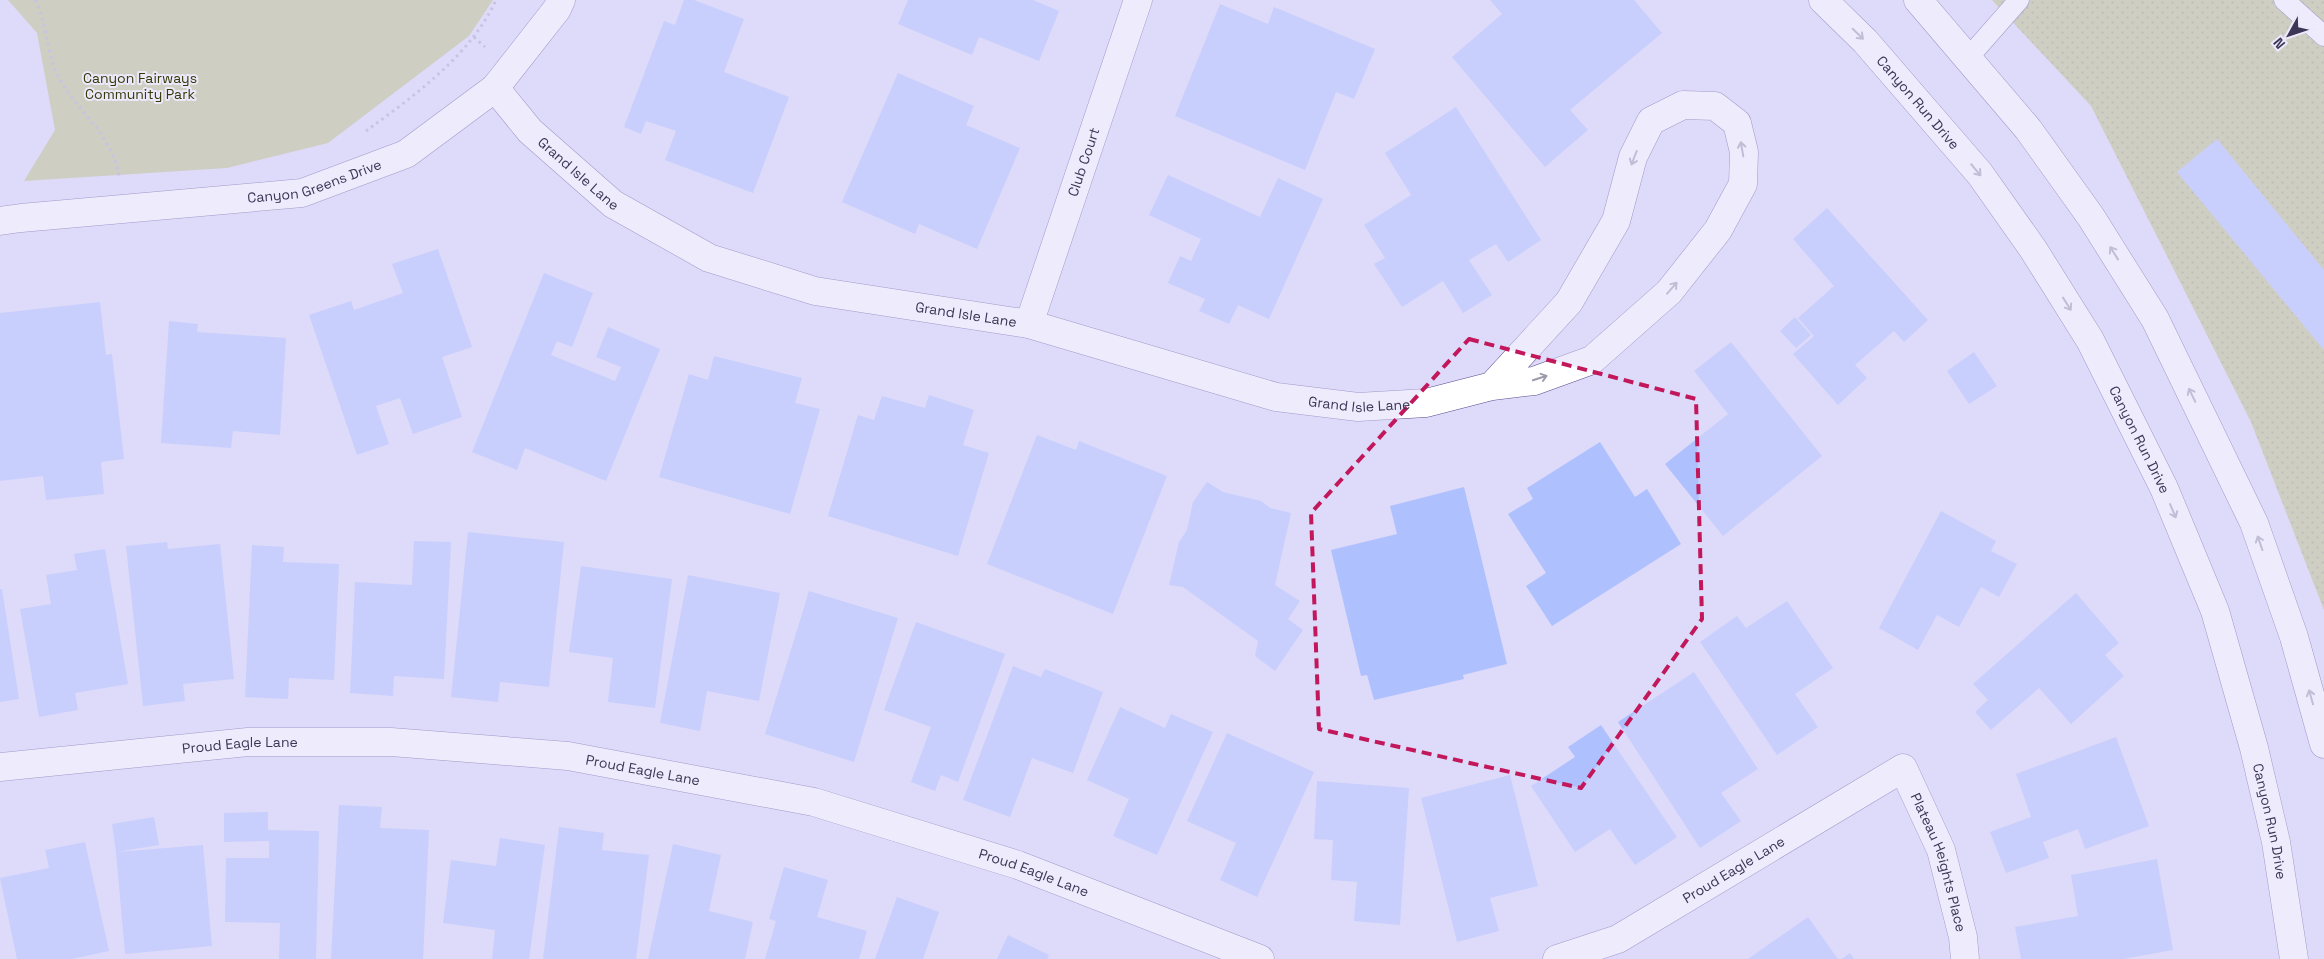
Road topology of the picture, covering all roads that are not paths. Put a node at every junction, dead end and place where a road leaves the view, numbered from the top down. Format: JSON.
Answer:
{"nodes":[{"id":1,"x":561,"y":0,"type":"edge"},
{"id":2,"x":1138,"y":0,"type":"edge"},
{"id":3,"x":1823,"y":0,"type":"edge"},
{"id":4,"x":1918,"y":0,"type":"edge"},
{"id":5,"x":2019,"y":0,"type":"edge"},
{"id":6,"x":2284,"y":0,"type":"edge"},
{"id":7,"x":2324,"y":36,"type":"edge"},
{"id":8,"x":1968,"y":58,"type":"junction"},
{"id":9,"x":495,"y":88,"type":"junction"},
{"id":10,"x":0,"y":222,"type":"edge"},
{"id":11,"x":1029,"y":324,"type":"junction"},
{"id":12,"x":1492,"y":386,"type":"junction"},
{"id":13,"x":2324,"y":744,"type":"edge"},
{"id":14,"x":0,"y":767,"type":"edge"},
{"id":15,"x":1903,"y":768,"type":"joint"},
{"id":16,"x":1621,"y":949,"type":"edge"},
{"id":17,"x":1260,"y":959,"type":"edge"},
{"id":18,"x":1557,"y":959,"type":"edge"},
{"id":19,"x":1965,"y":959,"type":"edge"},
{"id":20,"x":2294,"y":959,"type":"edge"}],
"edges":[{"from":1,"to":9,"type":"street","name":"Canyon Greens Drive"},
{"from":2,"to":11,"type":"street","name":"Club Court"},
{"from":3,"to":20,"type":"street","name":"Canyon Run Drive","one_way":true},
{"from":4,"to":8,"type":"street"},
{"from":5,"to":8,"type":"lane"},
{"from":6,"to":7,"type":"lane"},
{"from":13,"to":8,"type":"street","one_way":true},
{"from":9,"to":10,"type":"street","name":"Canyon Greens Drive"},
{"from":9,"to":11,"type":"street","name":"Grand Isle Lane"},
{"from":11,"to":12,"type":"street","name":"Grand Isle Lane"},
{"from":12,"to":12,"type":"street","name":"Grand Isle Lane","one_way":true},
{"from":14,"to":17,"type":"street","name":"Proud Eagle Lane"},
{"from":15,"to":16,"type":"street","name":"Proud Eagle Lane"},
{"from":15,"to":19,"type":"street","name":"Plateau Heights Place"},
{"from":16,"to":18,"type":"street","name":"Proud Eagle Lane"}]}
